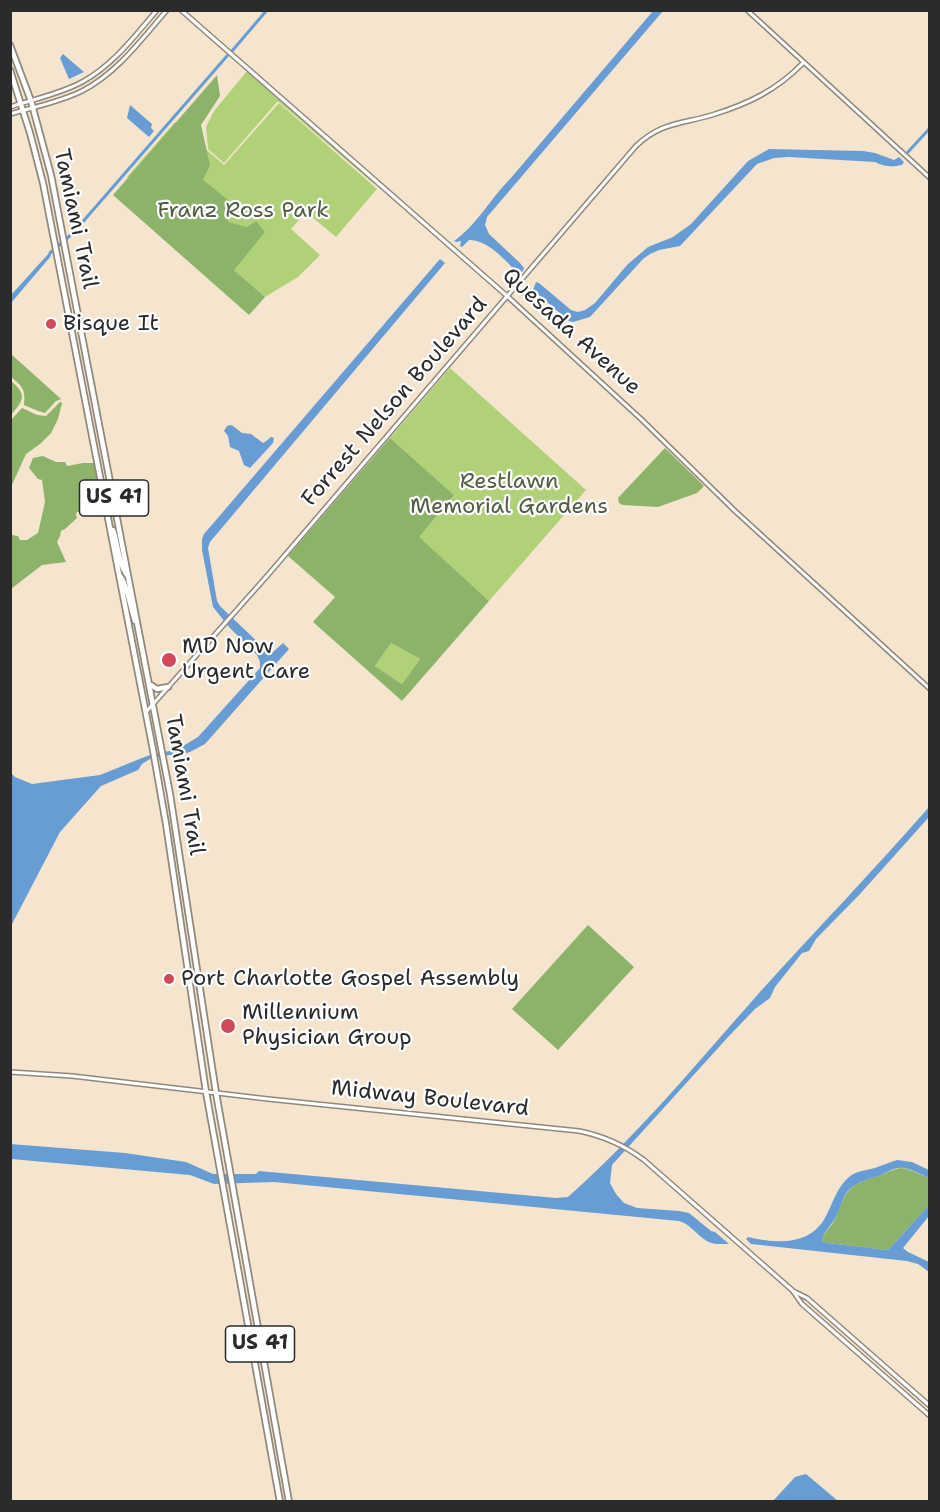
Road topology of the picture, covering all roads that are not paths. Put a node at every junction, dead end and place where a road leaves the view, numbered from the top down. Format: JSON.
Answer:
{"nodes":[{"id":1,"x":157,"y":10,"type":"edge"},
{"id":2,"x":167,"y":10,"type":"edge"},
{"id":3,"x":181,"y":10,"type":"edge"},
{"id":4,"x":747,"y":10,"type":"edge"},
{"id":5,"x":10,"y":45,"type":"edge"},
{"id":6,"x":803,"y":63,"type":"junction"},
{"id":7,"x":10,"y":70,"type":"edge"},
{"id":8,"x":31,"y":100,"type":"junction"},
{"id":9,"x":22,"y":103,"type":"junction"},
{"id":10,"x":10,"y":107,"type":"edge"},
{"id":11,"x":33,"y":107,"type":"junction"},
{"id":12,"x":24,"y":110,"type":"junction"},
{"id":13,"x":10,"y":114,"type":"edge"},
{"id":14,"x":930,"y":178,"type":"edge"},
{"id":15,"x":43,"y":183,"type":"junction"},
{"id":16,"x":55,"y":197,"type":"junction"},
{"id":17,"x":46,"y":200,"type":"junction"},
{"id":18,"x":59,"y":215,"type":"junction"},
{"id":19,"x":507,"y":296,"type":"junction"},
{"id":20,"x":81,"y":330,"type":"junction"},
{"id":21,"x":72,"y":331,"type":"junction"},
{"id":22,"x":109,"y":519,"type":"junction"},
{"id":23,"x":119,"y":575,"type":"junction"},
{"id":24,"x":129,"y":576,"type":"junction"},
{"id":25,"x":141,"y":638,"type":"junction"},
{"id":26,"x":150,"y":685,"type":"junction"},
{"id":27,"x":168,"y":687,"type":"junction"},
{"id":28,"x":930,"y":689,"type":"edge"},
{"id":29,"x":153,"y":703,"type":"junction"},
{"id":30,"x":146,"y":712,"type":"junction"},
{"id":31,"x":159,"y":781,"type":"junction"},
{"id":32,"x":170,"y":794,"type":"junction"},
{"id":33,"x":161,"y":795,"type":"junction"},
{"id":34,"x":173,"y":812,"type":"junction"},
{"id":35,"x":10,"y":1072,"type":"edge"},
{"id":36,"x":206,"y":1092,"type":"junction"},
{"id":37,"x":216,"y":1093,"type":"junction"},
{"id":38,"x":792,"y":1290,"type":"junction"},
{"id":39,"x":930,"y":1406,"type":"edge"},
{"id":40,"x":930,"y":1416,"type":"edge"},
{"id":41,"x":273,"y":1465,"type":"junction"},
{"id":42,"x":285,"y":1478,"type":"junction"},
{"id":43,"x":276,"y":1481,"type":"junction"},
{"id":44,"x":288,"y":1494,"type":"junction"},
{"id":45,"x":280,"y":1502,"type":"edge"},
{"id":46,"x":289,"y":1502,"type":"edge"}],
"edges":[{"from":1,"to":8,"type":"street"},
{"from":2,"to":11,"type":"street"},
{"from":3,"to":19,"type":"street","name":"Quesada Avenue"},
{"from":4,"to":6,"type":"street"},
{"from":5,"to":8,"type":"main road","name":"Tamiami Trail","number":"US 41"},
{"from":6,"to":14,"type":"street"},
{"from":6,"to":19,"type":"street","name":"Forrest Nelson Boulevard"},
{"from":7,"to":9,"type":"main road","name":"Tamiami Trail","number":"US 41"},
{"from":8,"to":9,"type":"street"},
{"from":8,"to":11,"type":"main road","name":"Tamiami Trail","number":"US 41"},
{"from":9,"to":10,"type":"street"},
{"from":9,"to":12,"type":"main road","name":"Tamiami Trail","number":"US 41"},
{"from":11,"to":12,"type":"street"},
{"from":11,"to":16,"type":"main road","name":"Tamiami Trail","number":"US 41"},
{"from":12,"to":13,"type":"street"},
{"from":12,"to":15,"type":"main road","name":"Tamiami Trail","number":"US 41"},
{"from":15,"to":16,"type":"main road"},
{"from":15,"to":17,"type":"main road","name":"Tamiami Trail","number":"US 41"},
{"from":16,"to":18,"type":"main road","name":"Tamiami Trail","number":"US 41"},
{"from":17,"to":18,"type":"main road"},
{"from":17,"to":21,"type":"main road","name":"Tamiami Trail","number":"US 41"},
{"from":18,"to":20,"type":"main road","name":"Tamiami Trail","number":"US 41"},
{"from":19,"to":27,"type":"street","name":"Forrest Nelson Boulevard"},
{"from":19,"to":28,"type":"street","name":"Quesada Avenue"},
{"from":20,"to":21,"type":"main road"},
{"from":20,"to":24,"type":"main road","name":"Tamiami Trail","number":"US 41"},
{"from":21,"to":22,"type":"main road","name":"Tamiami Trail","number":"US 41"},
{"from":22,"to":23,"type":"main road","name":"Tamiami Trail","number":"US 41"},
{"from":22,"to":24,"type":"main road"},
{"from":23,"to":25,"type":"main road"},
{"from":23,"to":30,"type":"main road","name":"Tamiami Trail","number":"US 41"},
{"from":24,"to":25,"type":"main road","name":"Tamiami Trail","number":"US 41"},
{"from":25,"to":26,"type":"main road","name":"Tamiami Trail","number":"US 41"},
{"from":26,"to":27,"type":"main road"},
{"from":26,"to":29,"type":"main road","name":"Tamiami Trail","number":"US 41"},
{"from":27,"to":29,"type":"street","name":"Forrest Nelson Boulevard"},
{"from":29,"to":30,"type":"street","name":"Forrest Nelson Boulevard"},
{"from":29,"to":32,"type":"main road","name":"Tamiami Trail","number":"US 41"},
{"from":30,"to":31,"type":"main road","name":"Tamiami Trail","number":"US 41"},
{"from":31,"to":32,"type":"main road"},
{"from":31,"to":33,"type":"main road","name":"Tamiami Trail","number":"US 41"},
{"from":32,"to":34,"type":"main road","name":"Tamiami Trail","number":"US 41"},
{"from":33,"to":34,"type":"main road"},
{"from":33,"to":36,"type":"main road","name":"Tamiami Trail","number":"US 41"},
{"from":34,"to":37,"type":"main road","name":"Tamiami Trail","number":"US 41"},
{"from":35,"to":36,"type":"street","name":"Midway Boulevard"},
{"from":36,"to":37,"type":"street","name":"Midway Boulevard"},
{"from":36,"to":41,"type":"main road","name":"Tamiami Trail","number":"US 41"},
{"from":37,"to":38,"type":"street","name":"Midway Boulevard"},
{"from":37,"to":42,"type":"main road","name":"Tamiami Trail","number":"US 41"},
{"from":38,"to":39,"type":"street","name":"Midway Boulevard"},
{"from":38,"to":40,"type":"street","name":"Midway Boulevard"},
{"from":41,"to":42,"type":"main road"},
{"from":41,"to":43,"type":"main road","name":"Tamiami Trail","number":"US 41"},
{"from":42,"to":44,"type":"main road","name":"Tamiami Trail","number":"US 41"},
{"from":43,"to":44,"type":"main road"},
{"from":43,"to":45,"type":"main road","name":"Tamiami Trail","number":"US 41"},
{"from":44,"to":46,"type":"main road","name":"Tamiami Trail","number":"US 41"}]}
